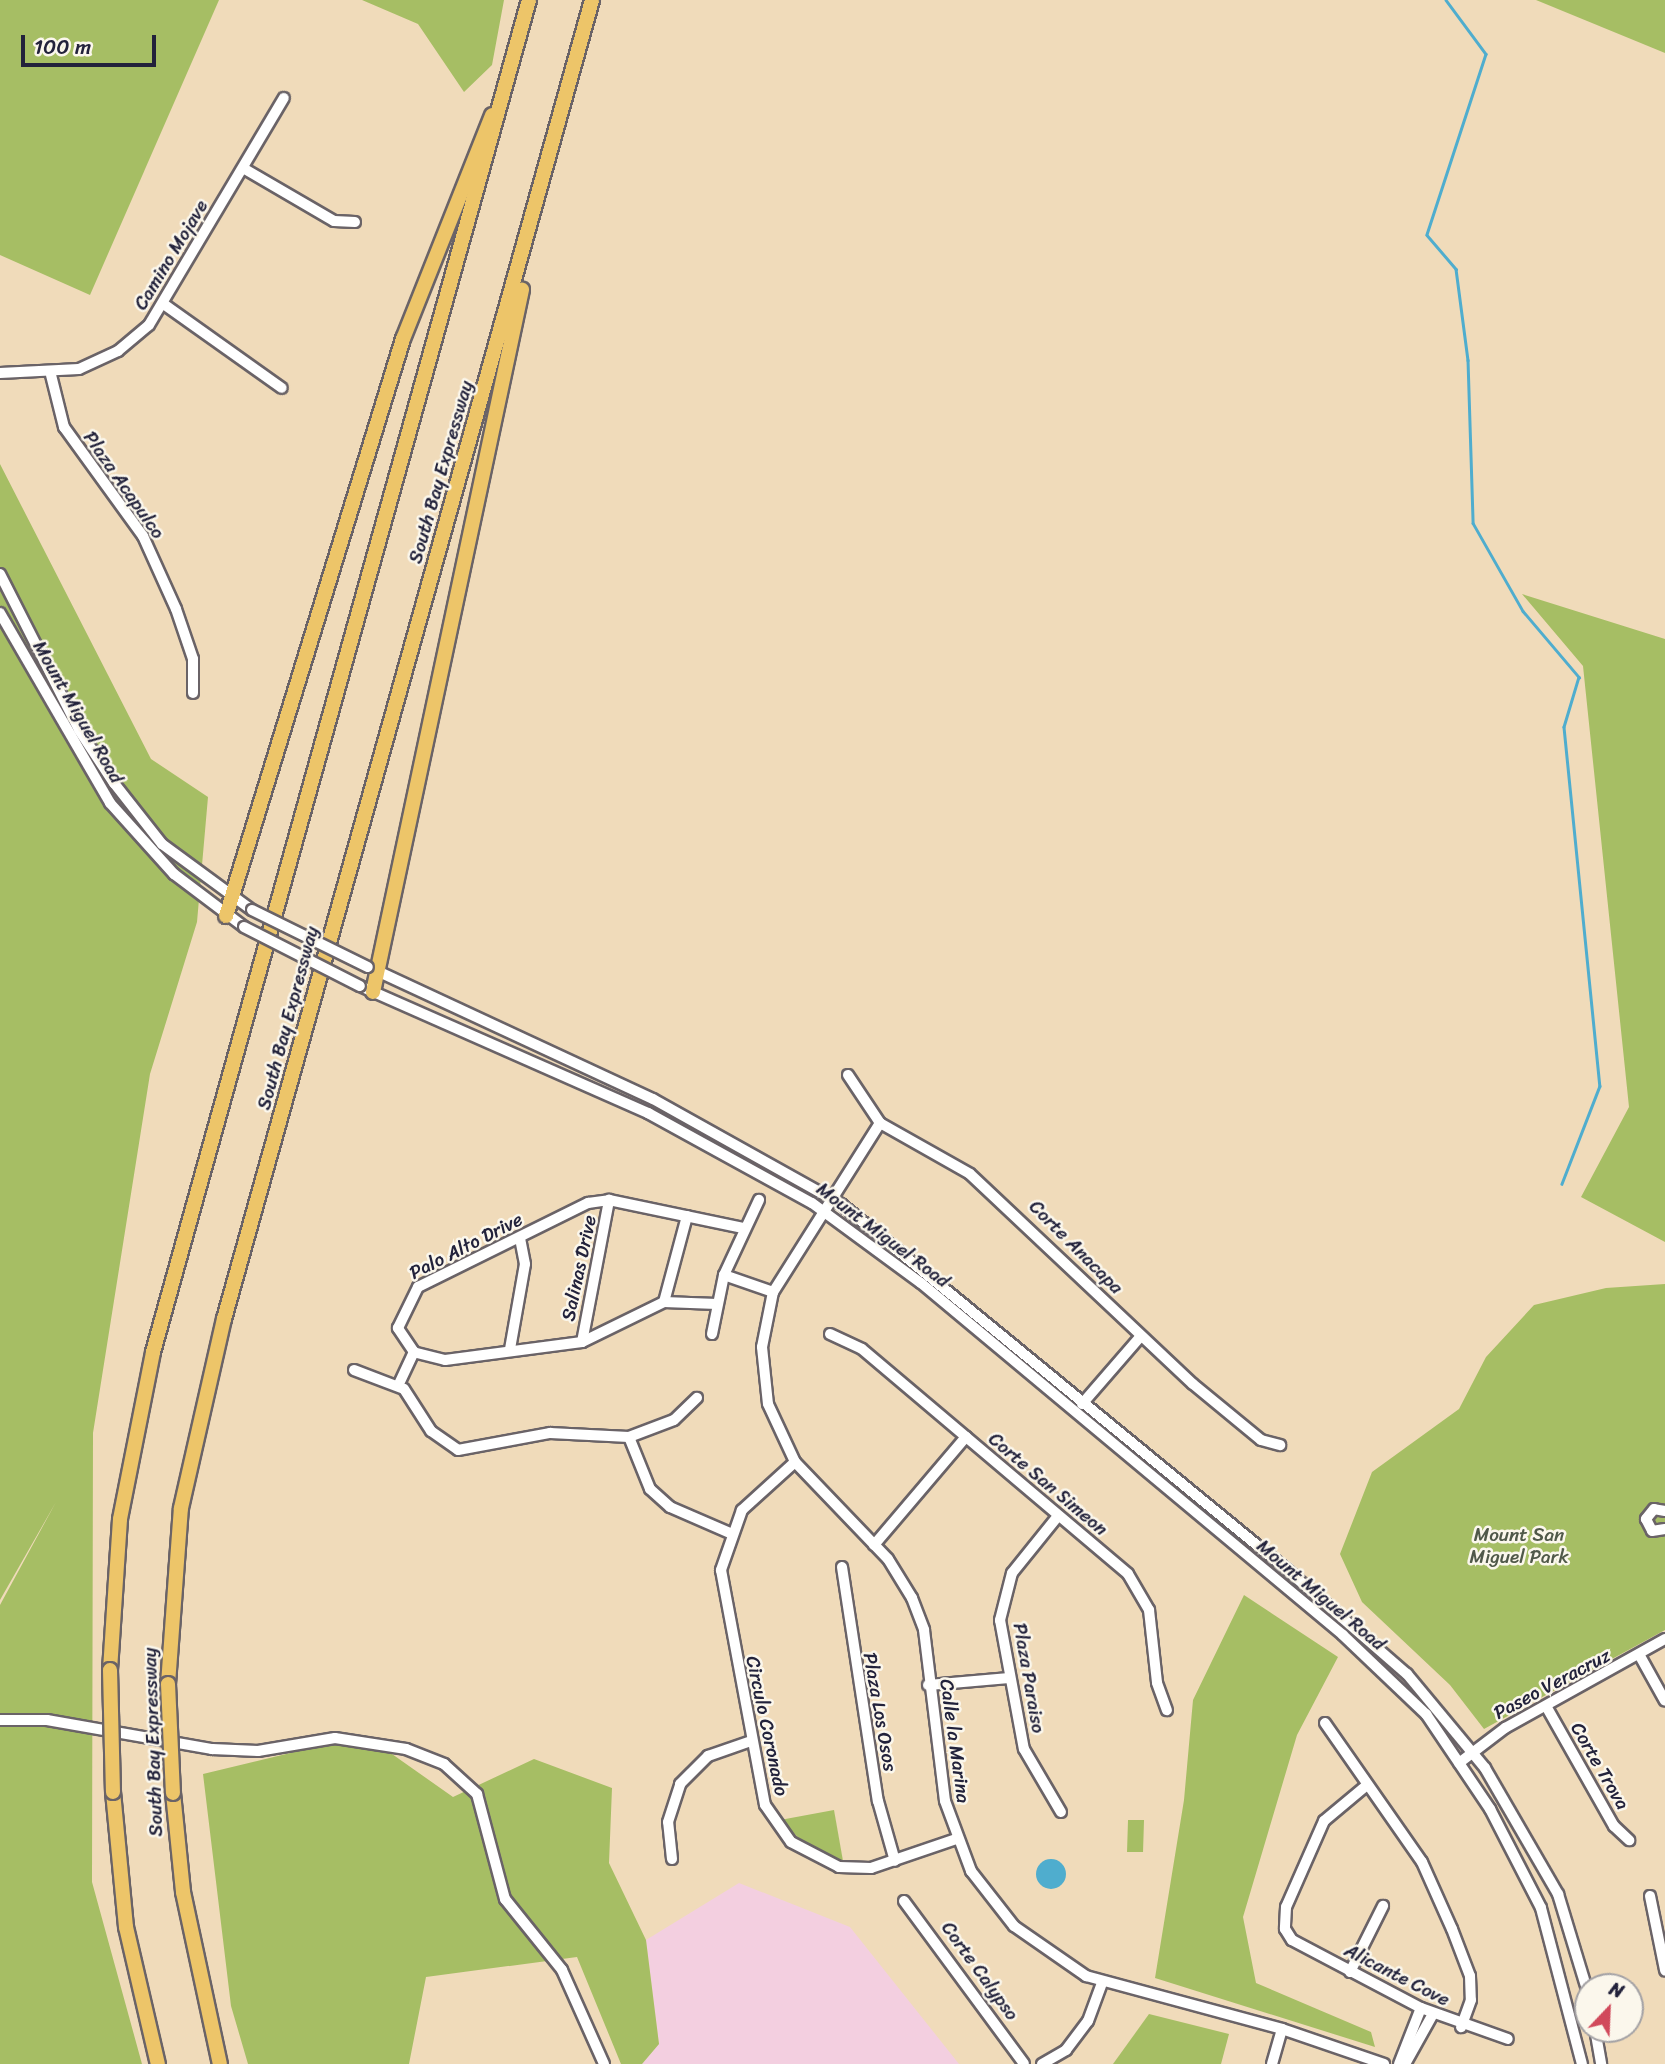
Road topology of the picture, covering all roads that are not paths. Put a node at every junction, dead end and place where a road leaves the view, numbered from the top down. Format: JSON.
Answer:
{"nodes":[{"id":1,"x":529,"y":0,"type":"edge"},
{"id":2,"x":592,"y":0,"type":"edge"},
{"id":3,"x":514,"y":62,"type":"junction"},
{"id":4,"x":284,"y":98,"type":"dead end"},
{"id":5,"x":554,"y":145,"type":"junction"},
{"id":6,"x":243,"y":168,"type":"junction"},
{"id":7,"x":355,"y":222,"type":"dead end"},
{"id":8,"x":165,"y":305,"type":"junction"},
{"id":9,"x":0,"y":373,"type":"edge"},
{"id":10,"x":51,"y":375,"type":"junction"},
{"id":11,"x":282,"y":388,"type":"dead end"},
{"id":12,"x":0,"y":574,"type":"edge"},
{"id":13,"x":0,"y":612,"type":"edge"},
{"id":14,"x":193,"y":693,"type":"dead end"},
{"id":15,"x":233,"y":897,"type":"junction"},
{"id":16,"x":226,"y":916,"type":"junction"},
{"id":17,"x":374,"y":970,"type":"junction"},
{"id":18,"x":367,"y":989,"type":"junction"},
{"id":19,"x":848,"y":1075,"type":"dead end"},
{"id":20,"x":880,"y":1123,"type":"junction"},
{"id":21,"x":830,"y":1197,"type":"junction"},
{"id":22,"x":609,"y":1200,"type":"junction"},
{"id":23,"x":759,"y":1200,"type":"dead end"},
{"id":24,"x":821,"y":1210,"type":"junction"},
{"id":25,"x":687,"y":1216,"type":"junction"},
{"id":26,"x":743,"y":1228,"type":"junction"},
{"id":27,"x":520,"y":1239,"type":"junction"},
{"id":28,"x":723,"y":1275,"type":"junction"},
{"id":29,"x":773,"y":1292,"type":"junction"},
{"id":30,"x":664,"y":1302,"type":"junction"},
{"id":31,"x":717,"y":1304,"type":"junction"},
{"id":32,"x":830,"y":1334,"type":"dead end"},
{"id":33,"x":712,"y":1335,"type":"dead end"},
{"id":34,"x":1141,"y":1336,"type":"junction"},
{"id":35,"x":582,"y":1342,"type":"junction"},
{"id":36,"x":510,"y":1349,"type":"junction"},
{"id":37,"x":414,"y":1352,"type":"junction"},
{"id":38,"x":354,"y":1370,"type":"dead end"},
{"id":39,"x":398,"y":1386,"type":"junction"},
{"id":40,"x":697,"y":1398,"type":"dead end"},
{"id":41,"x":1085,"y":1400,"type":"junction"},
{"id":42,"x":1076,"y":1413,"type":"junction"},
{"id":43,"x":629,"y":1437,"type":"junction"},
{"id":44,"x":966,"y":1437,"type":"junction"},
{"id":45,"x":1280,"y":1445,"type":"dead end"},
{"id":46,"x":794,"y":1462,"type":"junction"},
{"id":47,"x":1665,"y":1511,"type":"edge"},
{"id":48,"x":1058,"y":1516,"type":"junction"},
{"id":49,"x":1665,"y":1529,"type":"edge"},
{"id":50,"x":730,"y":1533,"type":"junction"},
{"id":51,"x":874,"y":1545,"type":"junction"},
{"id":52,"x":842,"y":1567,"type":"dead end"},
{"id":53,"x":1665,"y":1639,"type":"edge"},
{"id":54,"x":1640,"y":1656,"type":"junction"},
{"id":55,"x":1010,"y":1678,"type":"junction"},
{"id":56,"x":928,"y":1685,"type":"junction"},
{"id":57,"x":1665,"y":1701,"type":"edge"},
{"id":58,"x":1546,"y":1706,"type":"junction"},
{"id":59,"x":1167,"y":1710,"type":"dead end"},
{"id":60,"x":0,"y":1720,"type":"edge"},
{"id":61,"x":1325,"y":1723,"type":"dead end"},
{"id":62,"x":751,"y":1741,"type":"junction"},
{"id":63,"x":1472,"y":1750,"type":"junction"},
{"id":64,"x":1459,"y":1763,"type":"junction"},
{"id":65,"x":1367,"y":1785,"type":"junction"},
{"id":66,"x":1061,"y":1812,"type":"dead end"},
{"id":67,"x":956,"y":1839,"type":"junction"},
{"id":68,"x":1629,"y":1840,"type":"dead end"},
{"id":69,"x":672,"y":1859,"type":"dead end"},
{"id":70,"x":895,"y":1861,"type":"junction"},
{"id":71,"x":1650,"y":1896,"type":"dead end"},
{"id":72,"x":904,"y":1901,"type":"dead end"},
{"id":73,"x":1383,"y":1906,"type":"dead end"},
{"id":74,"x":1665,"y":1970,"type":"edge"},
{"id":75,"x":1350,"y":1972,"type":"junction"},
{"id":76,"x":1582,"y":1973,"type":"edge"},
{"id":77,"x":1102,"y":1983,"type":"junction"},
{"id":78,"x":1421,"y":2008,"type":"junction"},
{"id":79,"x":1433,"y":2014,"type":"junction"},
{"id":80,"x":1461,"y":2027,"type":"junction"},
{"id":81,"x":1282,"y":2029,"type":"junction"},
{"id":82,"x":1508,"y":2039,"type":"dead end"},
{"id":83,"x":1597,"y":2043,"type":"edge"},
{"id":84,"x":158,"y":2064,"type":"edge"},
{"id":85,"x":219,"y":2064,"type":"edge"},
{"id":86,"x":604,"y":2064,"type":"edge"},
{"id":87,"x":1024,"y":2064,"type":"edge"},
{"id":88,"x":1042,"y":2064,"type":"edge"},
{"id":89,"x":1272,"y":2064,"type":"edge"},
{"id":90,"x":1384,"y":2064,"type":"edge"},
{"id":91,"x":1399,"y":2064,"type":"edge"},
{"id":92,"x":1405,"y":2064,"type":"edge"},
{"id":93,"x":1583,"y":2064,"type":"edge"},
{"id":94,"x":1601,"y":2064,"type":"edge"}],
"edges":[{"from":1,"to":3,"type":"highway","name":"South Bay Expressway"},
{"from":2,"to":5,"type":"highway","name":"South Bay Expressway"},
{"from":3,"to":15,"type":"highway"},
{"from":3,"to":84,"type":"highway","name":"South Bay Expressway","bridge":true},
{"from":4,"to":6,"type":"street","name":"Camino Mojave"},
{"from":5,"to":17,"type":"highway"},
{"from":5,"to":85,"type":"highway","name":"South Bay Expressway","bridge":true},
{"from":6,"to":7,"type":"street"},
{"from":6,"to":8,"type":"street","name":"Camino Mojave"},
{"from":8,"to":10,"type":"street","name":"Camino Mojave"},
{"from":8,"to":11,"type":"street"},
{"from":9,"to":10,"type":"street","name":"Camino Mojave"},
{"from":10,"to":14,"type":"street","name":"Plaza Acapulco"},
{"from":12,"to":15,"type":"street","name":"Mount Miguel Road"},
{"from":13,"to":16,"type":"street","name":"Mount Miguel Road"},
{"from":15,"to":16,"type":"highway"},
{"from":15,"to":17,"type":"street","name":"Mount Miguel Road","bridge":true},
{"from":16,"to":18,"type":"street","name":"Mount Miguel Road","bridge":true},
{"from":17,"to":18,"type":"highway"},
{"from":17,"to":21,"type":"street","name":"Mount Miguel Road"},
{"from":18,"to":24,"type":"street","name":"Mount Miguel Road"},
{"from":19,"to":20,"type":"street","name":"Corte Anacapa"},
{"from":20,"to":21,"type":"street","name":"Calle la Marina"},
{"from":20,"to":34,"type":"street","name":"Corte Anacapa"},
{"from":21,"to":24,"type":"street","name":"Calle la Marina"},
{"from":21,"to":41,"type":"street","name":"Mount Miguel Road"},
{"from":22,"to":25,"type":"street","name":"Palo Alto Drive"},
{"from":22,"to":27,"type":"street","name":"Palo Alto Drive"},
{"from":22,"to":35,"type":"street","name":"Salinas Drive"},
{"from":23,"to":26,"type":"street"},
{"from":24,"to":29,"type":"street","name":"Calle la Marina"},
{"from":24,"to":42,"type":"street","name":"Mount Miguel Road"},
{"from":25,"to":26,"type":"street","name":"Palo Alto Drive"},
{"from":25,"to":30,"type":"street"},
{"from":26,"to":28,"type":"street"},
{"from":27,"to":36,"type":"street"},
{"from":27,"to":37,"type":"street","name":"Palo Alto Drive"},
{"from":28,"to":29,"type":"street"},
{"from":28,"to":31,"type":"street"},
{"from":29,"to":46,"type":"street","name":"Calle la Marina"},
{"from":30,"to":31,"type":"street"},
{"from":30,"to":35,"type":"street"},
{"from":31,"to":33,"type":"street"},
{"from":32,"to":44,"type":"street","name":"Corte San Simeon"},
{"from":34,"to":41,"type":"street"},
{"from":34,"to":45,"type":"street","name":"Corte Anacapa"},
{"from":35,"to":36,"type":"street"},
{"from":36,"to":37,"type":"street"},
{"from":37,"to":39,"type":"street"},
{"from":38,"to":39,"type":"street"},
{"from":39,"to":43,"type":"street"},
{"from":40,"to":43,"type":"street"},
{"from":41,"to":42,"type":"street"},
{"from":41,"to":63,"type":"street","name":"Mount Miguel Road"},
{"from":42,"to":64,"type":"street","name":"Mount Miguel Road"},
{"from":43,"to":50,"type":"street"},
{"from":44,"to":48,"type":"street","name":"Corte San Simeon"},
{"from":44,"to":51,"type":"street"},
{"from":46,"to":50,"type":"street","name":"Circulo Coronado"},
{"from":46,"to":51,"type":"street","name":"Calle la Marina"},
{"from":47,"to":49,"type":"street"},
{"from":48,"to":55,"type":"street","name":"Plaza Paraiso"},
{"from":48,"to":59,"type":"street","name":"Corte San Simeon"},
{"from":50,"to":62,"type":"street","name":"Circulo Coronado"},
{"from":51,"to":56,"type":"street","name":"Calle la Marina"},
{"from":52,"to":70,"type":"street","name":"Plaza Los Osos"},
{"from":53,"to":54,"type":"street","name":"Paseo Veracruz"},
{"from":54,"to":57,"type":"street"},
{"from":54,"to":58,"type":"street","name":"Paseo Veracruz"},
{"from":55,"to":56,"type":"street"},
{"from":55,"to":66,"type":"street","name":"Plaza Paraiso"},
{"from":56,"to":67,"type":"street","name":"Calle la Marina"},
{"from":58,"to":63,"type":"street","name":"Paseo Veracruz"},
{"from":58,"to":68,"type":"street","name":"Corte Trova"},
{"from":60,"to":86,"type":"street"},
{"from":61,"to":65,"type":"street"},
{"from":62,"to":69,"type":"street"},
{"from":62,"to":70,"type":"street","name":"Circulo Coronado"},
{"from":63,"to":64,"type":"street","name":"Paseo Veracruz"},
{"from":63,"to":76,"type":"street","name":"Mount Miguel Road"},
{"from":64,"to":93,"type":"street","name":"Mount Miguel Road"},
{"from":65,"to":75,"type":"street","name":"Alicante Cove"},
{"from":65,"to":80,"type":"street"},
{"from":67,"to":70,"type":"street","name":"Circulo Coronado"},
{"from":67,"to":77,"type":"street","name":"Calle la Marina"},
{"from":71,"to":74,"type":"street"},
{"from":72,"to":87,"type":"street","name":"Corte Calypso"},
{"from":73,"to":75,"type":"street"},
{"from":75,"to":78,"type":"street","name":"Alicante Cove"},
{"from":77,"to":81,"type":"street","name":"Calle la Marina"},
{"from":77,"to":88,"type":"street"},
{"from":78,"to":79,"type":"street","name":"Alicante Cove"},
{"from":78,"to":91,"type":"street"},
{"from":79,"to":80,"type":"street","name":"Alicante Cove"},
{"from":79,"to":92,"type":"street"},
{"from":80,"to":82,"type":"street","name":"Alicante Cove"},
{"from":81,"to":89,"type":"street"},
{"from":81,"to":90,"type":"street","name":"Calle la Marina"},
{"from":83,"to":94,"type":"street"}]}
